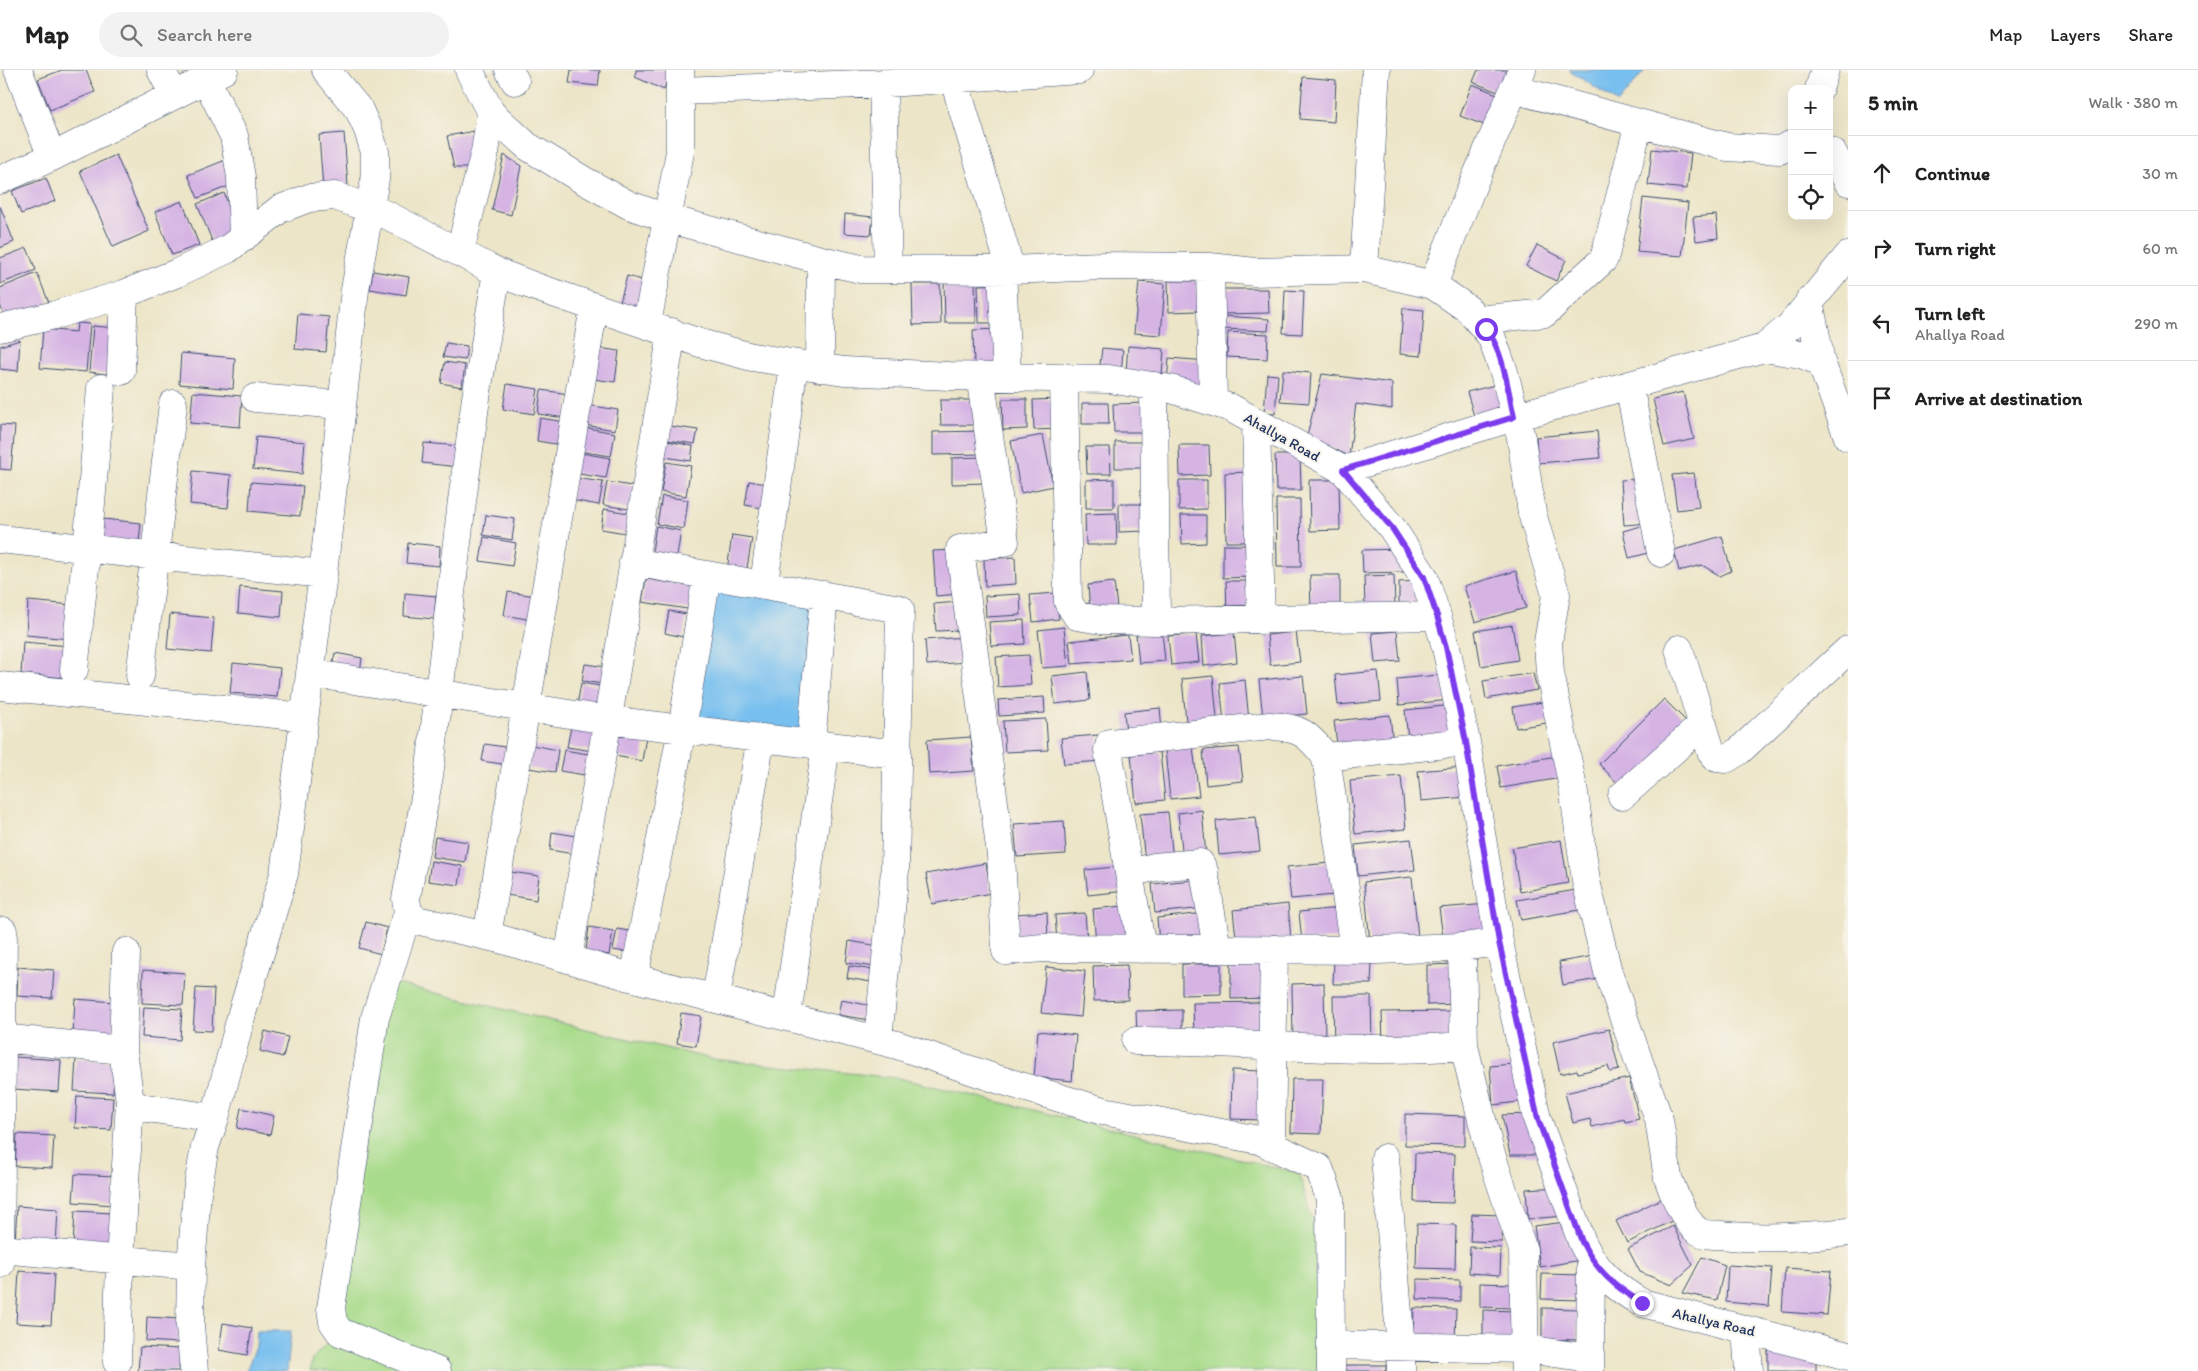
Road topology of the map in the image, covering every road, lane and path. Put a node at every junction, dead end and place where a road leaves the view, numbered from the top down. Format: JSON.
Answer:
{"nodes":[{"id":1,"x":18,"y":70,"type":"edge"},
{"id":2,"x":161,"y":70,"type":"edge"},
{"id":3,"x":326,"y":70,"type":"edge"},
{"id":4,"x":469,"y":70,"type":"edge"},
{"id":5,"x":1079,"y":70,"type":"edge"},
{"id":6,"x":1376,"y":70,"type":"edge"},
{"id":7,"x":1825,"y":70,"type":"edge"},
{"id":8,"x":215,"y":74,"type":"edge"},
{"id":9,"x":952,"y":75,"type":"edge"},
{"id":10,"x":680,"y":80,"type":"edge"},
{"id":11,"x":1518,"y":80,"type":"edge"},
{"id":12,"x":882,"y":83,"type":"junction"},
{"id":13,"x":1820,"y":85,"type":"edge"},
{"id":14,"x":174,"y":95,"type":"junction"},
{"id":15,"x":491,"y":113,"type":"junction"},
{"id":16,"x":1639,"y":123,"type":"junction"},
{"id":17,"x":1788,"y":146,"type":"edge"},
{"id":18,"x":1833,"y":153,"type":"edge"},
{"id":19,"x":52,"y":157,"type":"junction"},
{"id":20,"x":0,"y":180,"type":"edge"},
{"id":21,"x":1848,"y":182,"type":"edge"},
{"id":22,"x":371,"y":208,"type":"junction"},
{"id":23,"x":669,"y":219,"type":"junction"},
{"id":24,"x":243,"y":238,"type":"junction"},
{"id":25,"x":460,"y":251,"type":"junction"},
{"id":26,"x":1848,"y":256,"type":"edge"},
{"id":27,"x":821,"y":260,"type":"junction"},
{"id":28,"x":1210,"y":267,"type":"junction"},
{"id":29,"x":888,"y":269,"type":"junction"},
{"id":30,"x":1364,"y":269,"type":"junction"},
{"id":31,"x":1007,"y":270,"type":"junction"},
{"id":32,"x":497,"y":272,"type":"junction"},
{"id":33,"x":1433,"y":285,"type":"junction"},
{"id":34,"x":124,"y":294,"type":"junction"},
{"id":35,"x":1809,"y":301,"type":"junction"},
{"id":36,"x":594,"y":307,"type":"junction"},
{"id":37,"x":1478,"y":320,"type":"junction"},
{"id":38,"x":0,"y":328,"type":"edge"},
{"id":39,"x":659,"y":328,"type":"junction"},
{"id":40,"x":1764,"y":348,"type":"junction"},
{"id":41,"x":1822,"y":362,"type":"junction"},
{"id":42,"x":807,"y":366,"type":"junction"},
{"id":43,"x":980,"y":376,"type":"junction"},
{"id":44,"x":1008,"y":376,"type":"junction"},
{"id":45,"x":1064,"y":377,"type":"junction"},
{"id":46,"x":1629,"y":385,"type":"junction"},
{"id":47,"x":1154,"y":386,"type":"junction"},
{"id":48,"x":255,"y":398,"type":"dead end"},
{"id":49,"x":1213,"y":400,"type":"junction"},
{"id":50,"x":173,"y":404,"type":"dead end"},
{"id":51,"x":342,"y":405,"type":"junction"},
{"id":52,"x":1514,"y":417,"type":"junction"},
{"id":53,"x":1256,"y":423,"type":"junction"},
{"id":54,"x":1848,"y":437,"type":"edge"},
{"id":55,"x":1343,"y":470,"type":"junction"},
{"id":56,"x":0,"y":539,"type":"edge"},
{"id":57,"x":87,"y":549,"type":"junction"},
{"id":58,"x":1661,"y":553,"type":"dead end"},
{"id":59,"x":155,"y":555,"type":"junction"},
{"id":60,"x":634,"y":562,"type":"junction"},
{"id":61,"x":323,"y":574,"type":"junction"},
{"id":62,"x":707,"y":575,"type":"junction"},
{"id":63,"x":764,"y":584,"type":"junction"},
{"id":64,"x":824,"y":595,"type":"junction"},
{"id":65,"x":1437,"y":616,"type":"junction"},
{"id":66,"x":1261,"y":620,"type":"junction"},
{"id":67,"x":1156,"y":621,"type":"junction"},
{"id":68,"x":1679,"y":649,"type":"dead end"},
{"id":69,"x":1848,"y":650,"type":"edge"},
{"id":70,"x":74,"y":670,"type":"dead end"},
{"id":71,"x":310,"y":673,"type":"junction"},
{"id":72,"x":140,"y":676,"type":"dead end"},
{"id":73,"x":0,"y":686,"type":"edge"},
{"id":74,"x":440,"y":693,"type":"junction"},
{"id":75,"x":526,"y":708,"type":"junction"},
{"id":76,"x":304,"y":716,"type":"junction"},
{"id":77,"x":607,"y":720,"type":"junction"},
{"id":78,"x":1703,"y":724,"type":"junction"},
{"id":79,"x":682,"y":729,"type":"junction"},
{"id":80,"x":761,"y":738,"type":"junction"},
{"id":81,"x":1466,"y":742,"type":"junction"},
{"id":82,"x":818,"y":745,"type":"junction"},
{"id":83,"x":897,"y":754,"type":"junction"},
{"id":84,"x":1326,"y":757,"type":"junction"},
{"id":85,"x":1622,"y":796,"type":"dead end"},
{"id":86,"x":1130,"y":873,"type":"junction"},
{"id":87,"x":408,"y":912,"type":"junction"},
{"id":88,"x":3,"y":931,"type":"dead end"},
{"id":89,"x":487,"y":936,"type":"junction"},
{"id":90,"x":1499,"y":942,"type":"junction"},
{"id":91,"x":1462,"y":947,"type":"junction"},
{"id":92,"x":1142,"y":949,"type":"junction"},
{"id":93,"x":1217,"y":949,"type":"junction"},
{"id":94,"x":1274,"y":949,"type":"junction"},
{"id":95,"x":1354,"y":950,"type":"junction"},
{"id":96,"x":126,"y":952,"type":"dead end"},
{"id":97,"x":568,"y":958,"type":"junction"},
{"id":98,"x":634,"y":978,"type":"junction"},
{"id":99,"x":716,"y":998,"type":"junction"},
{"id":100,"x":787,"y":1015,"type":"junction"},
{"id":101,"x":0,"y":1038,"type":"edge"},
{"id":102,"x":878,"y":1040,"type":"junction"},
{"id":103,"x":1136,"y":1040,"type":"dead end"},
{"id":104,"x":1464,"y":1046,"type":"junction"},
{"id":105,"x":1272,"y":1047,"type":"junction"},
{"id":106,"x":123,"y":1050,"type":"junction"},
{"id":107,"x":130,"y":1102,"type":"junction"},
{"id":108,"x":216,"y":1118,"type":"junction"},
{"id":109,"x":1271,"y":1146,"type":"junction"},
{"id":110,"x":1385,"y":1158,"type":"dead end"},
{"id":111,"x":1848,"y":1232,"type":"edge"},
{"id":112,"x":0,"y":1254,"type":"edge"},
{"id":113,"x":1591,"y":1260,"type":"junction"},
{"id":114,"x":120,"y":1261,"type":"junction"},
{"id":115,"x":191,"y":1266,"type":"junction"},
{"id":116,"x":1746,"y":1330,"type":"junction"},
{"id":117,"x":1848,"y":1356,"type":"edge"},
{"id":118,"x":1331,"y":1358,"type":"edge"},
{"id":119,"x":1401,"y":1360,"type":"edge"},
{"id":120,"x":1525,"y":1360,"type":"edge"},
{"id":121,"x":118,"y":1362,"type":"dead end"},
{"id":122,"x":1590,"y":1364,"type":"edge"},
{"id":123,"x":194,"y":1371,"type":"edge"},
{"id":124,"x":437,"y":1371,"type":"edge"},
{"id":125,"x":1749,"y":1371,"type":"edge"}],
"edges":[{"from":1,"to":19,"type":"street"},
{"from":2,"to":14,"type":"street"},
{"from":3,"to":22,"type":"street"},
{"from":4,"to":15,"type":"street"},
{"from":5,"to":9,"type":"street"},
{"from":6,"to":30,"type":"street"},
{"from":7,"to":13,"type":"street"},
{"from":8,"to":14,"type":"street"},
{"from":8,"to":24,"type":"street"},
{"from":9,"to":12,"type":"street"},
{"from":9,"to":31,"type":"street"},
{"from":10,"to":12,"type":"street"},
{"from":10,"to":23,"type":"street"},
{"from":11,"to":16,"type":"street"},
{"from":11,"to":33,"type":"street"},
{"from":12,"to":29,"type":"street"},
{"from":14,"to":19,"type":"street"},
{"from":15,"to":23,"type":"street"},
{"from":15,"to":25,"type":"street"},
{"from":16,"to":17,"type":"street"},
{"from":16,"to":37,"type":"street"},
{"from":18,"to":21,"type":"street"},
{"from":19,"to":20,"type":"street"},
{"from":22,"to":24,"type":"street","name":"Ahallya Road"},
{"from":22,"to":25,"type":"street","name":"Ahallya Road"},
{"from":22,"to":51,"type":"street"},
{"from":23,"to":27,"type":"street"},
{"from":23,"to":39,"type":"street"},
{"from":24,"to":34,"type":"street","name":"Ahallya Road"},
{"from":25,"to":32,"type":"street","name":"Ahallya Road"},
{"from":26,"to":35,"type":"street"},
{"from":27,"to":29,"type":"street"},
{"from":27,"to":42,"type":"street"},
{"from":28,"to":30,"type":"street"},
{"from":28,"to":31,"type":"street"},
{"from":28,"to":49,"type":"street"},
{"from":29,"to":31,"type":"street"},
{"from":30,"to":33,"type":"street"},
{"from":31,"to":44,"type":"street"},
{"from":32,"to":36,"type":"street","name":"Ahallya Road"},
{"from":32,"to":74,"type":"street"},
{"from":33,"to":37,"type":"street"},
{"from":34,"to":38,"type":"street","name":"Ahallya Road"},
{"from":34,"to":57,"type":"street"},
{"from":35,"to":40,"type":"street"},
{"from":35,"to":41,"type":"street"},
{"from":36,"to":39,"type":"street","name":"Ahallya Road"},
{"from":36,"to":75,"type":"street"},
{"from":37,"to":52,"type":"street"},
{"from":39,"to":42,"type":"street","name":"Ahallya Road"},
{"from":39,"to":60,"type":"street"},
{"from":40,"to":41,"type":"street"},
{"from":40,"to":46,"type":"street"},
{"from":41,"to":54,"type":"street"},
{"from":42,"to":43,"type":"street","name":"Ahallya Road"},
{"from":42,"to":63,"type":"street"},
{"from":43,"to":44,"type":"street","name":"Ahallya Road"},
{"from":43,"to":92,"type":"street"},
{"from":44,"to":45,"type":"street","name":"Ahallya Road"},
{"from":45,"to":47,"type":"street","name":"Ahallya Road"},
{"from":45,"to":67,"type":"street"},
{"from":46,"to":52,"type":"street"},
{"from":46,"to":58,"type":"street"},
{"from":47,"to":49,"type":"street","name":"Ahallya Road"},
{"from":47,"to":67,"type":"street"},
{"from":48,"to":51,"type":"street"},
{"from":49,"to":53,"type":"street","name":"Ahallya Road"},
{"from":50,"to":59,"type":"street"},
{"from":51,"to":61,"type":"street"},
{"from":52,"to":55,"type":"street"},
{"from":52,"to":111,"type":"street"},
{"from":53,"to":55,"type":"street","name":"Ahallya Road"},
{"from":53,"to":66,"type":"street"},
{"from":55,"to":65,"type":"street","name":"Ahallya Road"},
{"from":56,"to":57,"type":"street"},
{"from":57,"to":59,"type":"street"},
{"from":57,"to":70,"type":"street"},
{"from":59,"to":61,"type":"street"},
{"from":59,"to":72,"type":"street"},
{"from":60,"to":62,"type":"street"},
{"from":60,"to":77,"type":"street"},
{"from":61,"to":71,"type":"street"},
{"from":62,"to":63,"type":"street"},
{"from":62,"to":79,"type":"street"},
{"from":63,"to":64,"type":"street"},
{"from":64,"to":82,"type":"street"},
{"from":64,"to":83,"type":"street"},
{"from":65,"to":66,"type":"street"},
{"from":65,"to":81,"type":"street","name":"Ahallya Road"},
{"from":66,"to":67,"type":"street"},
{"from":68,"to":78,"type":"street"},
{"from":69,"to":78,"type":"street"},
{"from":71,"to":74,"type":"street"},
{"from":71,"to":76,"type":"street"},
{"from":73,"to":76,"type":"street"},
{"from":74,"to":75,"type":"street"},
{"from":74,"to":87,"type":"street"},
{"from":75,"to":77,"type":"street"},
{"from":75,"to":89,"type":"street"},
{"from":76,"to":108,"type":"street"},
{"from":77,"to":79,"type":"street"},
{"from":77,"to":97,"type":"street"},
{"from":78,"to":85,"type":"street"},
{"from":79,"to":80,"type":"street"},
{"from":79,"to":98,"type":"street"},
{"from":80,"to":82,"type":"street"},
{"from":80,"to":99,"type":"street"},
{"from":81,"to":84,"type":"street"},
{"from":81,"to":90,"type":"street","name":"Ahallya Road"},
{"from":82,"to":83,"type":"street"},
{"from":82,"to":100,"type":"street"},
{"from":83,"to":102,"type":"street"},
{"from":84,"to":86,"type":"street"},
{"from":84,"to":95,"type":"street"},
{"from":86,"to":92,"type":"street"},
{"from":86,"to":93,"type":"street"},
{"from":87,"to":89,"type":"street"},
{"from":87,"to":124,"type":"street"},
{"from":88,"to":101,"type":"street"},
{"from":89,"to":97,"type":"street"},
{"from":90,"to":91,"type":"street"},
{"from":90,"to":113,"type":"street","name":"Ahallya Road"},
{"from":91,"to":95,"type":"street"},
{"from":91,"to":104,"type":"street"},
{"from":92,"to":93,"type":"street"},
{"from":93,"to":94,"type":"street"},
{"from":94,"to":95,"type":"street"},
{"from":94,"to":105,"type":"street"},
{"from":96,"to":106,"type":"street"},
{"from":97,"to":98,"type":"street"},
{"from":98,"to":99,"type":"street"},
{"from":99,"to":100,"type":"street"},
{"from":100,"to":102,"type":"street"},
{"from":101,"to":106,"type":"street"},
{"from":101,"to":112,"type":"street"},
{"from":102,"to":109,"type":"street"},
{"from":103,"to":105,"type":"street"},
{"from":104,"to":105,"type":"street"},
{"from":104,"to":120,"type":"street"},
{"from":105,"to":109,"type":"street"},
{"from":106,"to":107,"type":"street"},
{"from":107,"to":108,"type":"street"},
{"from":107,"to":114,"type":"street"},
{"from":108,"to":115,"type":"street"},
{"from":109,"to":118,"type":"street"},
{"from":110,"to":119,"type":"street"},
{"from":112,"to":114,"type":"street"},
{"from":113,"to":116,"type":"street","name":"Ahallya Road"},
{"from":113,"to":122,"type":"street"},
{"from":114,"to":115,"type":"street"},
{"from":114,"to":121,"type":"street"},
{"from":115,"to":123,"type":"street"},
{"from":116,"to":117,"type":"street","name":"Ahallya Road"},
{"from":116,"to":125,"type":"street"},
{"from":118,"to":119,"type":"street"},
{"from":119,"to":120,"type":"street"},
{"from":120,"to":122,"type":"street"}]}
